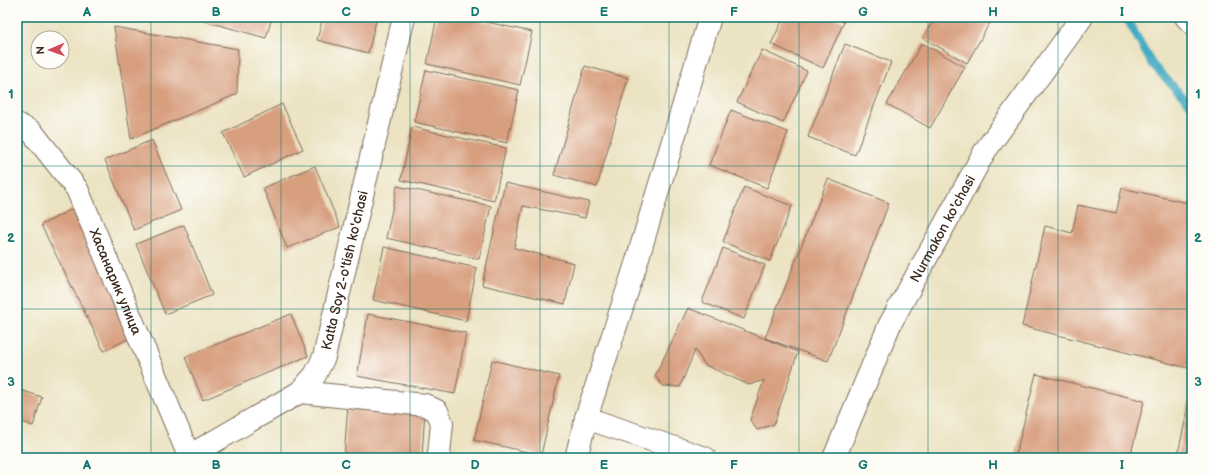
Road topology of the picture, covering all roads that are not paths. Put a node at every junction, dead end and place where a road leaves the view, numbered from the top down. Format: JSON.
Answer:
{"nodes":[{"id":1,"x":404,"y":17,"type":"edge"},
{"id":2,"x":710,"y":17,"type":"edge"},
{"id":3,"x":1082,"y":17,"type":"edge"},
{"id":4,"x":1186,"y":17,"type":"edge"},
{"id":5,"x":1192,"y":23,"type":"edge"},
{"id":6,"x":17,"y":124,"type":"edge"},
{"id":7,"x":300,"y":392,"type":"junction"},
{"id":8,"x":586,"y":418,"type":"junction"},
{"id":9,"x":189,"y":457,"type":"edge"},
{"id":10,"x":440,"y":458,"type":"edge"},
{"id":11,"x":576,"y":458,"type":"edge"},
{"id":12,"x":705,"y":458,"type":"edge"},
{"id":13,"x":834,"y":458,"type":"edge"}],
"edges":[{"from":1,"to":7,"type":"street","name":"Katta Soy 2-o'tish ko'chasi"},
{"from":2,"to":8,"type":"street"},
{"from":3,"to":13,"type":"street","name":"Nurmakon ko'chasi"},
{"from":4,"to":5,"type":"street"},
{"from":6,"to":9,"type":"street","name":"Хасанарик улица"},
{"from":7,"to":9,"type":"street","name":"Katta Soy 2-o'tish ko'chasi"},
{"from":7,"to":10,"type":"street"},
{"from":8,"to":11,"type":"street"},
{"from":8,"to":12,"type":"street"}]}
